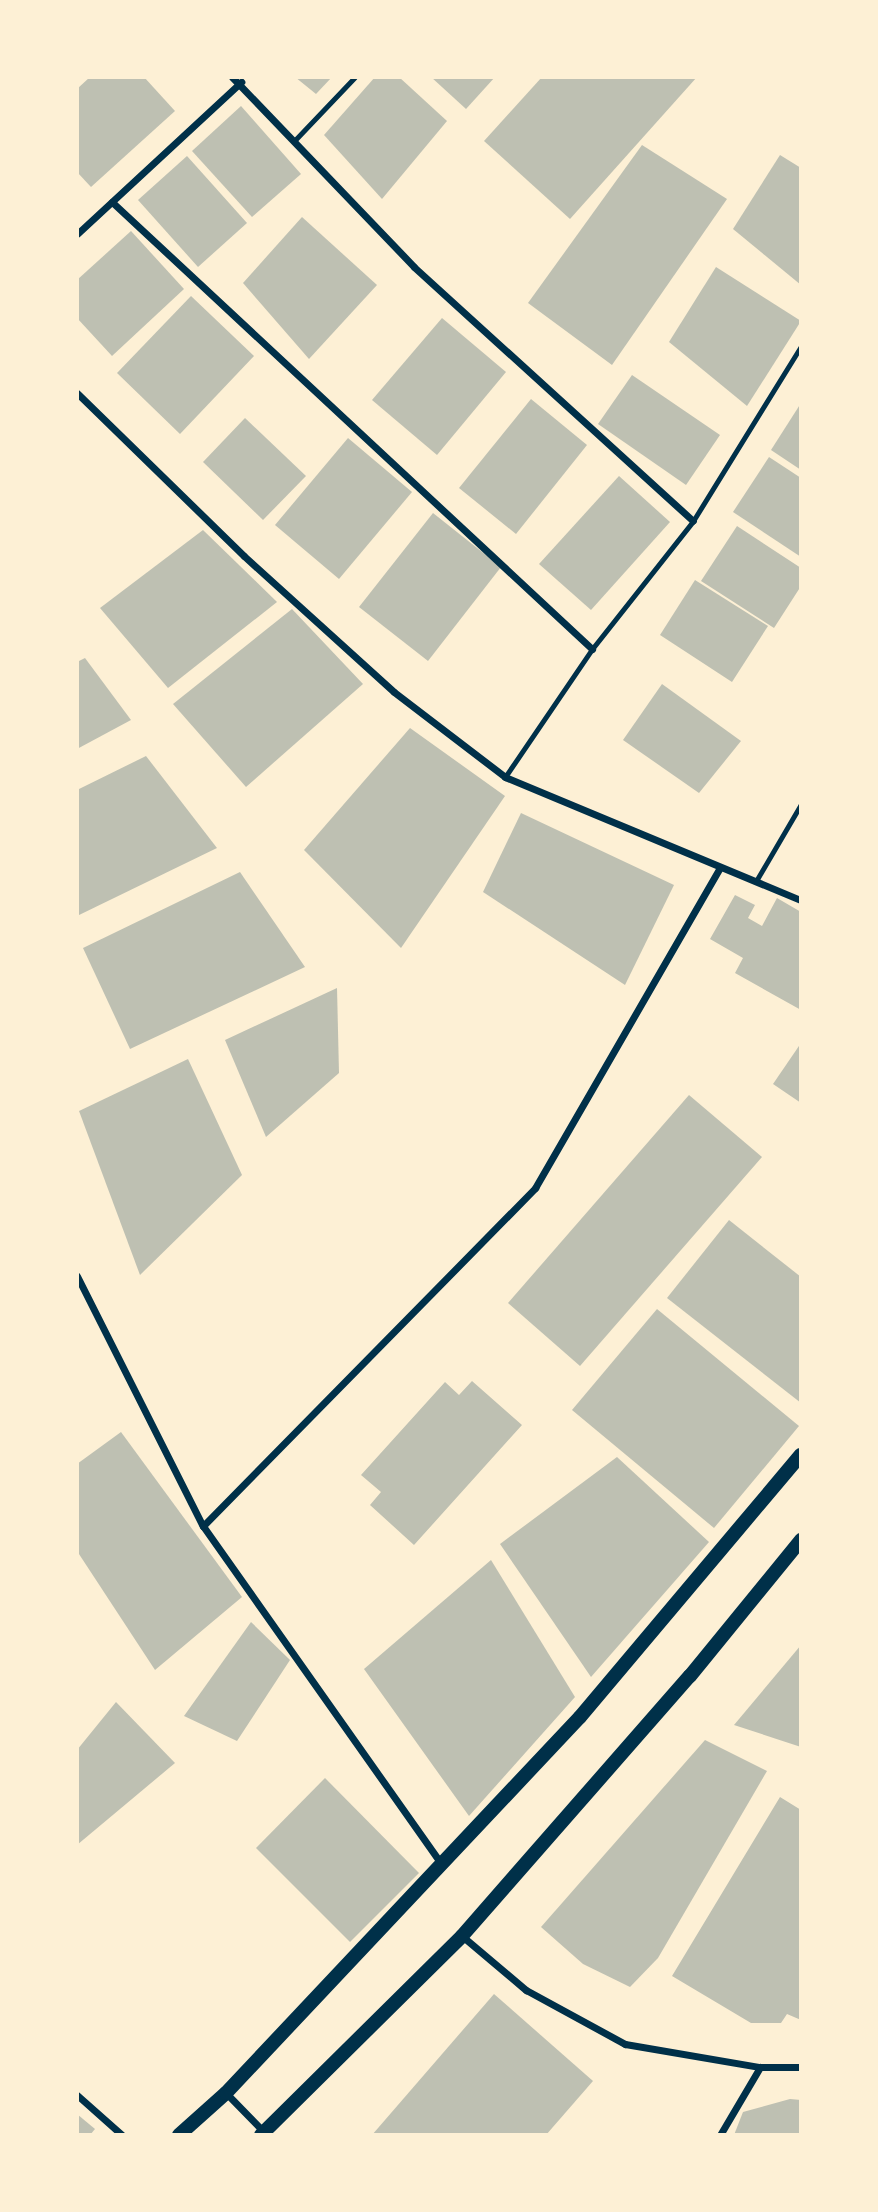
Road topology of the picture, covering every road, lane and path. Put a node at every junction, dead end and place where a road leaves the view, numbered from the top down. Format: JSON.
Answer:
{"nodes":[{"id":1,"x":233,"y":77,"type":"edge"},
{"id":2,"x":355,"y":77,"type":"edge"},
{"id":3,"x":241,"y":82,"type":"junction"},
{"id":4,"x":294,"y":141,"type":"junction"},
{"id":5,"x":112,"y":202,"type":"junction"},
{"id":6,"x":77,"y":234,"type":"edge"},
{"id":7,"x":801,"y":346,"type":"edge"},
{"id":8,"x":77,"y":393,"type":"edge"},
{"id":9,"x":693,"y":521,"type":"junction"},
{"id":10,"x":592,"y":649,"type":"junction"},
{"id":11,"x":505,"y":777,"type":"junction"},
{"id":12,"x":801,"y":804,"type":"edge"},
{"id":13,"x":720,"y":867,"type":"junction"},
{"id":14,"x":756,"y":881,"type":"junction"},
{"id":15,"x":801,"y":900,"type":"edge"},
{"id":16,"x":77,"y":1276,"type":"edge"},
{"id":17,"x":801,"y":1455,"type":"edge"},
{"id":18,"x":203,"y":1526,"type":"junction"},
{"id":19,"x":801,"y":1540,"type":"edge"},
{"id":20,"x":442,"y":1865,"type":"junction"},
{"id":21,"x":462,"y":1936,"type":"junction"},
{"id":22,"x":760,"y":2067,"type":"junction"},
{"id":23,"x":801,"y":2067,"type":"edge"},
{"id":24,"x":226,"y":2093,"type":"junction"},
{"id":25,"x":77,"y":2095,"type":"edge"},
{"id":26,"x":262,"y":2134,"type":"edge"},
{"id":27,"x":122,"y":2135,"type":"edge"},
{"id":28,"x":179,"y":2135,"type":"edge"},
{"id":29,"x":720,"y":2135,"type":"edge"}],
"edges":[{"from":1,"to":3,"type":"street"},
{"from":2,"to":4,"type":"lane"},
{"from":3,"to":4,"type":"street"},
{"from":3,"to":5,"type":"street"},
{"from":4,"to":9,"type":"street"},
{"from":5,"to":6,"type":"street"},
{"from":5,"to":10,"type":"street"},
{"from":7,"to":9,"type":"lane"},
{"from":8,"to":11,"type":"street"},
{"from":9,"to":10,"type":"lane"},
{"from":10,"to":11,"type":"lane"},
{"from":11,"to":13,"type":"street"},
{"from":12,"to":14,"type":"lane"},
{"from":13,"to":14,"type":"street"},
{"from":13,"to":18,"type":"street"},
{"from":14,"to":15,"type":"street"},
{"from":16,"to":18,"type":"street"},
{"from":17,"to":20,"type":"main road"},
{"from":18,"to":20,"type":"street"},
{"from":19,"to":21,"type":"main road"},
{"from":20,"to":24,"type":"main road"},
{"from":21,"to":22,"type":"street"},
{"from":21,"to":26,"type":"main road"},
{"from":22,"to":23,"type":"street"},
{"from":22,"to":29,"type":"street"},
{"from":24,"to":26,"type":"street"},
{"from":24,"to":28,"type":"main road"},
{"from":25,"to":27,"type":"street"}]}
